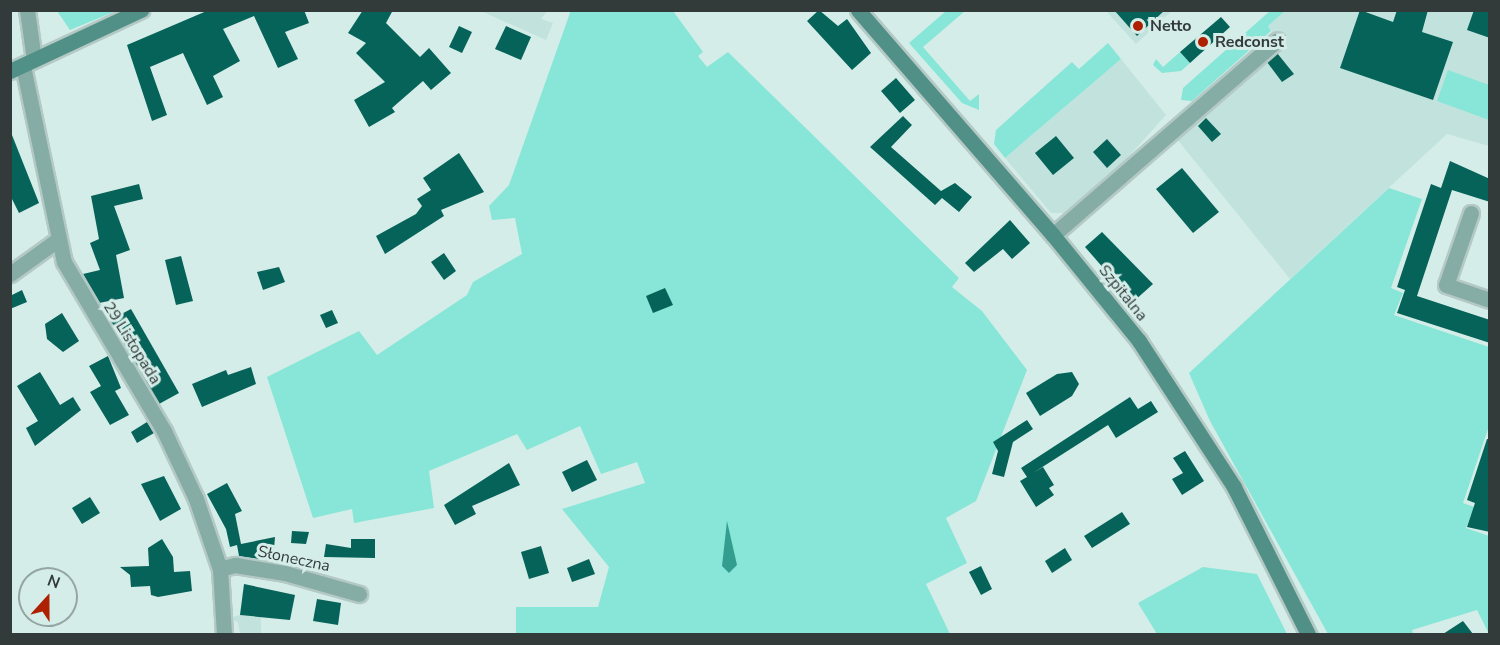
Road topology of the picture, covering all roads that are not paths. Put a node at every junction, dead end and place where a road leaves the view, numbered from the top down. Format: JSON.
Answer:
{"nodes":[{"id":1,"x":27,"y":10,"type":"edge"},
{"id":2,"x":141,"y":10,"type":"edge"},
{"id":3,"x":858,"y":10,"type":"edge"},
{"id":4,"x":1277,"y":40,"type":"dead end"},
{"id":5,"x":23,"y":66,"type":"edge"},
{"id":6,"x":1471,"y":213,"type":"dead end"},
{"id":7,"x":1053,"y":234,"type":"junction"},
{"id":8,"x":56,"y":241,"type":"junction"},
{"id":9,"x":10,"y":273,"type":"edge"},
{"id":10,"x":1490,"y":300,"type":"edge"},
{"id":11,"x":220,"y":569,"type":"junction"},
{"id":12,"x":359,"y":594,"type":"dead end"},
{"id":13,"x":224,"y":634,"type":"edge"},
{"id":14,"x":1308,"y":634,"type":"edge"}],
"edges":[{"from":1,"to":5,"type":"street","name":"29 Listopada"},
{"from":2,"to":5,"type":"street"},
{"from":3,"to":7,"type":"street","name":"Szpitalna"},
{"from":4,"to":7,"type":"street"},
{"from":5,"to":8,"type":"street","name":"29 Listopada"},
{"from":6,"to":10,"type":"street"},
{"from":7,"to":14,"type":"street","name":"Szpitalna"},
{"from":8,"to":9,"type":"street"},
{"from":8,"to":11,"type":"street","name":"29 Listopada"},
{"from":11,"to":12,"type":"street","name":"Słoneczna"},
{"from":11,"to":13,"type":"street","name":"29 Listopada"}]}
